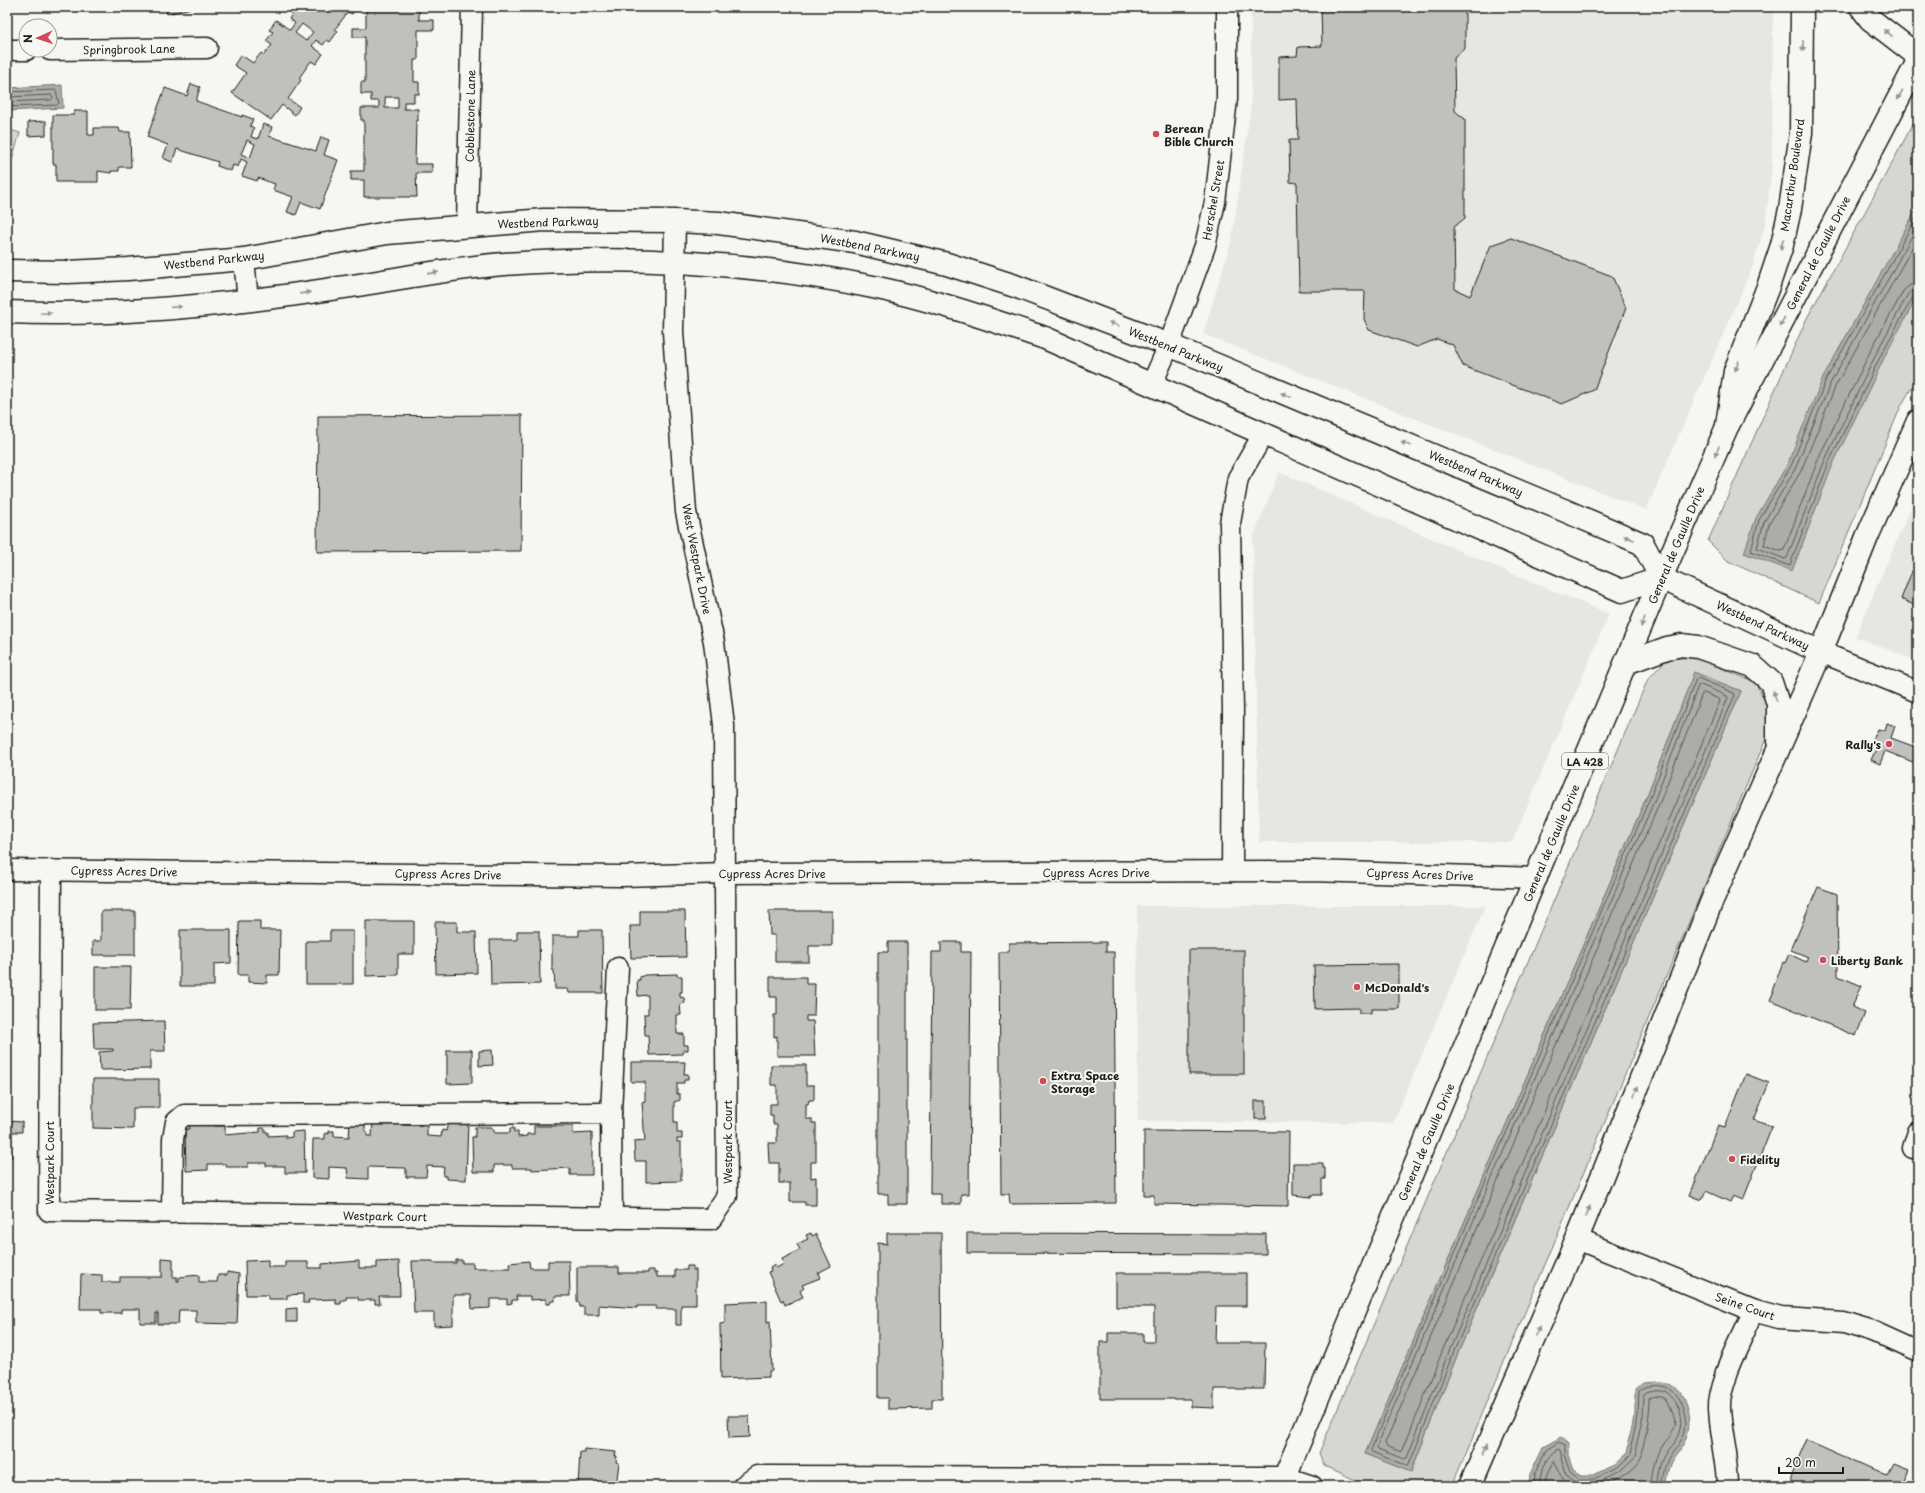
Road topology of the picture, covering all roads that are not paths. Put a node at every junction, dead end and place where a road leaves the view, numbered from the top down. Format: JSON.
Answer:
{"nodes":[{"id":1,"x":472,"y":7,"type":"edge"},
{"id":2,"x":1227,"y":7,"type":"edge"},
{"id":3,"x":1802,"y":7,"type":"edge"},
{"id":4,"x":1861,"y":7,"type":"edge"},
{"id":5,"x":207,"y":48,"type":"dead end"},
{"id":6,"x":7,"y":50,"type":"edge"},
{"id":7,"x":18,"y":50,"type":"edge"},
{"id":8,"x":58,"y":50,"type":"edge"},
{"id":9,"x":1918,"y":56,"type":"edge"},
{"id":10,"x":1918,"y":61,"type":"edge"},
{"id":11,"x":675,"y":221,"type":"junction"},
{"id":12,"x":467,"y":225,"type":"junction"},
{"id":13,"x":244,"y":259,"type":"junction"},
{"id":14,"x":673,"y":262,"type":"junction"},
{"id":15,"x":7,"y":271,"type":"edge"},
{"id":16,"x":248,"y":301,"type":"junction"},
{"id":17,"x":7,"y":312,"type":"edge"},
{"id":18,"x":1168,"y":345,"type":"junction"},
{"id":19,"x":1152,"y":384,"type":"junction"},
{"id":20,"x":1918,"y":421,"type":"edge"},
{"id":21,"x":1726,"y":429,"type":"junction"},
{"id":22,"x":1264,"y":433,"type":"junction"},
{"id":23,"x":1661,"y":578,"type":"junction"},
{"id":24,"x":1821,"y":652,"type":"junction"},
{"id":25,"x":1626,"y":663,"type":"junction"},
{"id":26,"x":1918,"y":692,"type":"edge"},
{"id":27,"x":1779,"y":748,"type":"junction"},
{"id":28,"x":7,"y":870,"type":"edge"},
{"id":29,"x":51,"y":870,"type":"junction"},
{"id":30,"x":1232,"y":871,"type":"junction"},
{"id":31,"x":726,"y":873,"type":"junction"},
{"id":32,"x":1537,"y":878,"type":"junction"},
{"id":33,"x":618,"y":968,"type":"dead end"},
{"id":34,"x":611,"y":1113,"type":"junction"},
{"id":35,"x":172,"y":1213,"type":"junction"},
{"id":36,"x":612,"y":1219,"type":"junction"},
{"id":37,"x":1577,"y":1239,"type":"junction"},
{"id":38,"x":1754,"y":1311,"type":"junction"},
{"id":39,"x":1918,"y":1351,"type":"edge"},
{"id":40,"x":1283,"y":1482,"type":"edge"},
{"id":41,"x":743,"y":1486,"type":"edge"},
{"id":42,"x":1312,"y":1486,"type":"edge"},
{"id":43,"x":1470,"y":1486,"type":"edge"},
{"id":44,"x":1728,"y":1486,"type":"edge"}],
"edges":[{"from":1,"to":12,"type":"street","name":"Cobblestone Lane"},
{"from":2,"to":18,"type":"street","name":"Herschel Street"},
{"from":3,"to":21,"type":"street","name":"Macarthur Boulevard","one_way":true},
{"from":9,"to":4,"type":"street","one_way":true},
{"from":5,"to":8,"type":"street","name":"Springbrook Lane"},
{"from":6,"to":7,"type":"street"},
{"from":10,"to":21,"type":"street","name":"General de Gaulle Drive","number":"LA 428","one_way":true},
{"from":11,"to":12,"type":"street","name":"Westbend Parkway"},
{"from":11,"to":14,"type":"street","name":"West Westpark Drive"},
{"from":18,"to":11,"type":"street","name":"Westbend Parkway","one_way":true},
{"from":12,"to":13,"type":"street","name":"Westbend Parkway"},
{"from":13,"to":15,"type":"street","name":"Westbend Parkway"},
{"from":13,"to":16,"type":"street"},
{"from":16,"to":14,"type":"street","one_way":true},
{"from":14,"to":19,"type":"street"},
{"from":14,"to":31,"type":"street","name":"West Westpark Drive"},
{"from":17,"to":16,"type":"street","one_way":true},
{"from":18,"to":19,"type":"street","name":"Herschel Street"},
{"from":23,"to":18,"type":"street","name":"Westbend Parkway","one_way":true},
{"from":19,"to":22,"type":"street"},
{"from":20,"to":24,"type":"street"},
{"from":21,"to":23,"type":"street","name":"General de Gaulle Drive","number":"LA 428","one_way":true},
{"from":22,"to":23,"type":"street"},
{"from":22,"to":30,"type":"street"},
{"from":23,"to":24,"type":"street","name":"Westbend Parkway"},
{"from":23,"to":25,"type":"street","name":"General de Gaulle Drive","number":"LA 428","one_way":true},
{"from":24,"to":26,"type":"street"},
{"from":24,"to":27,"type":"street"},
{"from":27,"to":25,"type":"street","one_way":true},
{"from":25,"to":32,"type":"street","name":"General de Gaulle Drive","number":"LA 428"},
{"from":37,"to":27,"type":"street","one_way":true},
{"from":28,"to":29,"type":"street","name":"Cypress Acres Drive"},
{"from":29,"to":31,"type":"street","name":"Cypress Acres Drive"},
{"from":29,"to":35,"type":"street","name":"Westpark Court"},
{"from":30,"to":31,"type":"street","name":"Cypress Acres Drive"},
{"from":30,"to":32,"type":"street","name":"Cypress Acres Drive"},
{"from":31,"to":36,"type":"street","name":"Westpark Court"},
{"from":32,"to":40,"type":"street","name":"General de Gaulle Drive","number":"LA 428"},
{"from":33,"to":34,"type":"street"},
{"from":34,"to":35,"type":"street"},
{"from":34,"to":36,"type":"street"},
{"from":35,"to":36,"type":"street","name":"Westpark Court"},
{"from":37,"to":38,"type":"street","name":"Seine Court"},
{"from":43,"to":37,"type":"street","one_way":true},
{"from":38,"to":39,"type":"street","name":"Seine Court"},
{"from":38,"to":44,"type":"street"},
{"from":40,"to":41,"type":"street"},
{"from":40,"to":42,"type":"street"}]}
